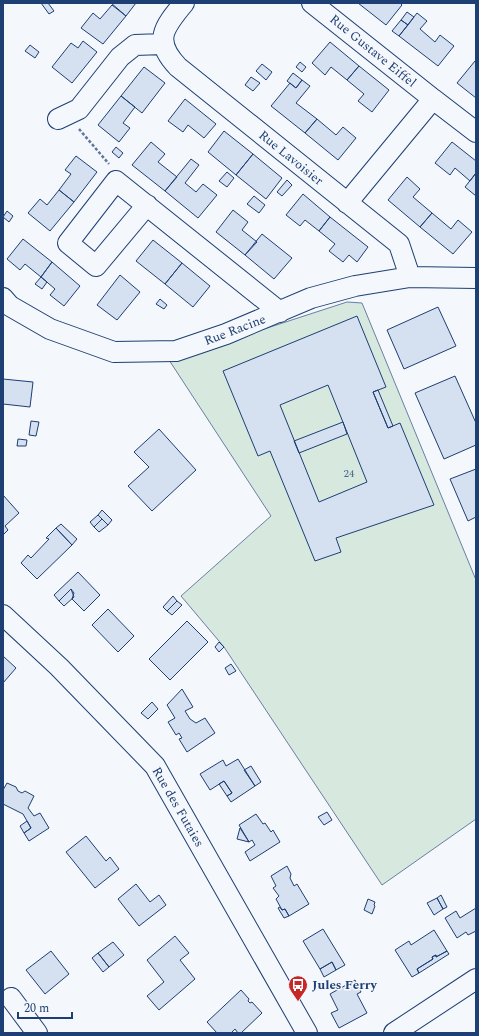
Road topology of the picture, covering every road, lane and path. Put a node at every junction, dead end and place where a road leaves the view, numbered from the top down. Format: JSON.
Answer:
{"nodes":[{"id":1,"x":184,"y":3,"type":"edge"},
{"id":2,"x":312,"y":3,"type":"edge"},
{"id":3,"x":163,"y":44,"type":"junction"},
{"id":4,"x":433,"y":99,"type":"junction"},
{"id":5,"x":62,"y":117,"type":"joint"},
{"id":6,"x":476,"y":132,"type":"edge"},
{"id":7,"x":116,"y":181,"type":"junction"},
{"id":8,"x":347,"y":203,"type":"junction"},
{"id":9,"x":147,"y":205,"type":"junction"},
{"id":10,"x":410,"y":277,"type":"junction"},
{"id":11,"x":476,"y":278,"type":"edge"},
{"id":12,"x":3,"y":298,"type":"edge"},
{"id":13,"x":280,"y":312,"type":"junction"},
{"id":14,"x":3,"y":614,"type":"edge"},
{"id":15,"x":476,"y":979,"type":"edge"},
{"id":16,"x":11,"y":998,"type":"dead end"},
{"id":17,"x":37,"y":1033,"type":"edge"},
{"id":18,"x":307,"y":1033,"type":"edge"},
{"id":19,"x":394,"y":1033,"type":"edge"}],
"edges":[{"from":1,"to":3,"type":"street"},
{"from":2,"to":4,"type":"street","name":"Rue Gustave Eiffel"},
{"from":3,"to":5,"type":"street"},
{"from":3,"to":8,"type":"street","name":"Rue Lavoisier"},
{"from":4,"to":6,"type":"street","name":"Rue Gustave Eiffel"},
{"from":4,"to":8,"type":"street"},
{"from":5,"to":7,"type":"path"},
{"from":7,"to":9,"type":"street"},
{"from":7,"to":9,"type":"street"},
{"from":8,"to":10,"type":"street","name":"Rue Lavoisier"},
{"from":9,"to":13,"type":"street"},
{"from":10,"to":11,"type":"street","name":"Rue Racine"},
{"from":10,"to":13,"type":"street","name":"Rue Racine"},
{"from":12,"to":13,"type":"street","name":"Rue Racine"},
{"from":14,"to":18,"type":"street","name":"Rue des Futaies"},
{"from":15,"to":19,"type":"street"},
{"from":16,"to":17,"type":"street"}]}
